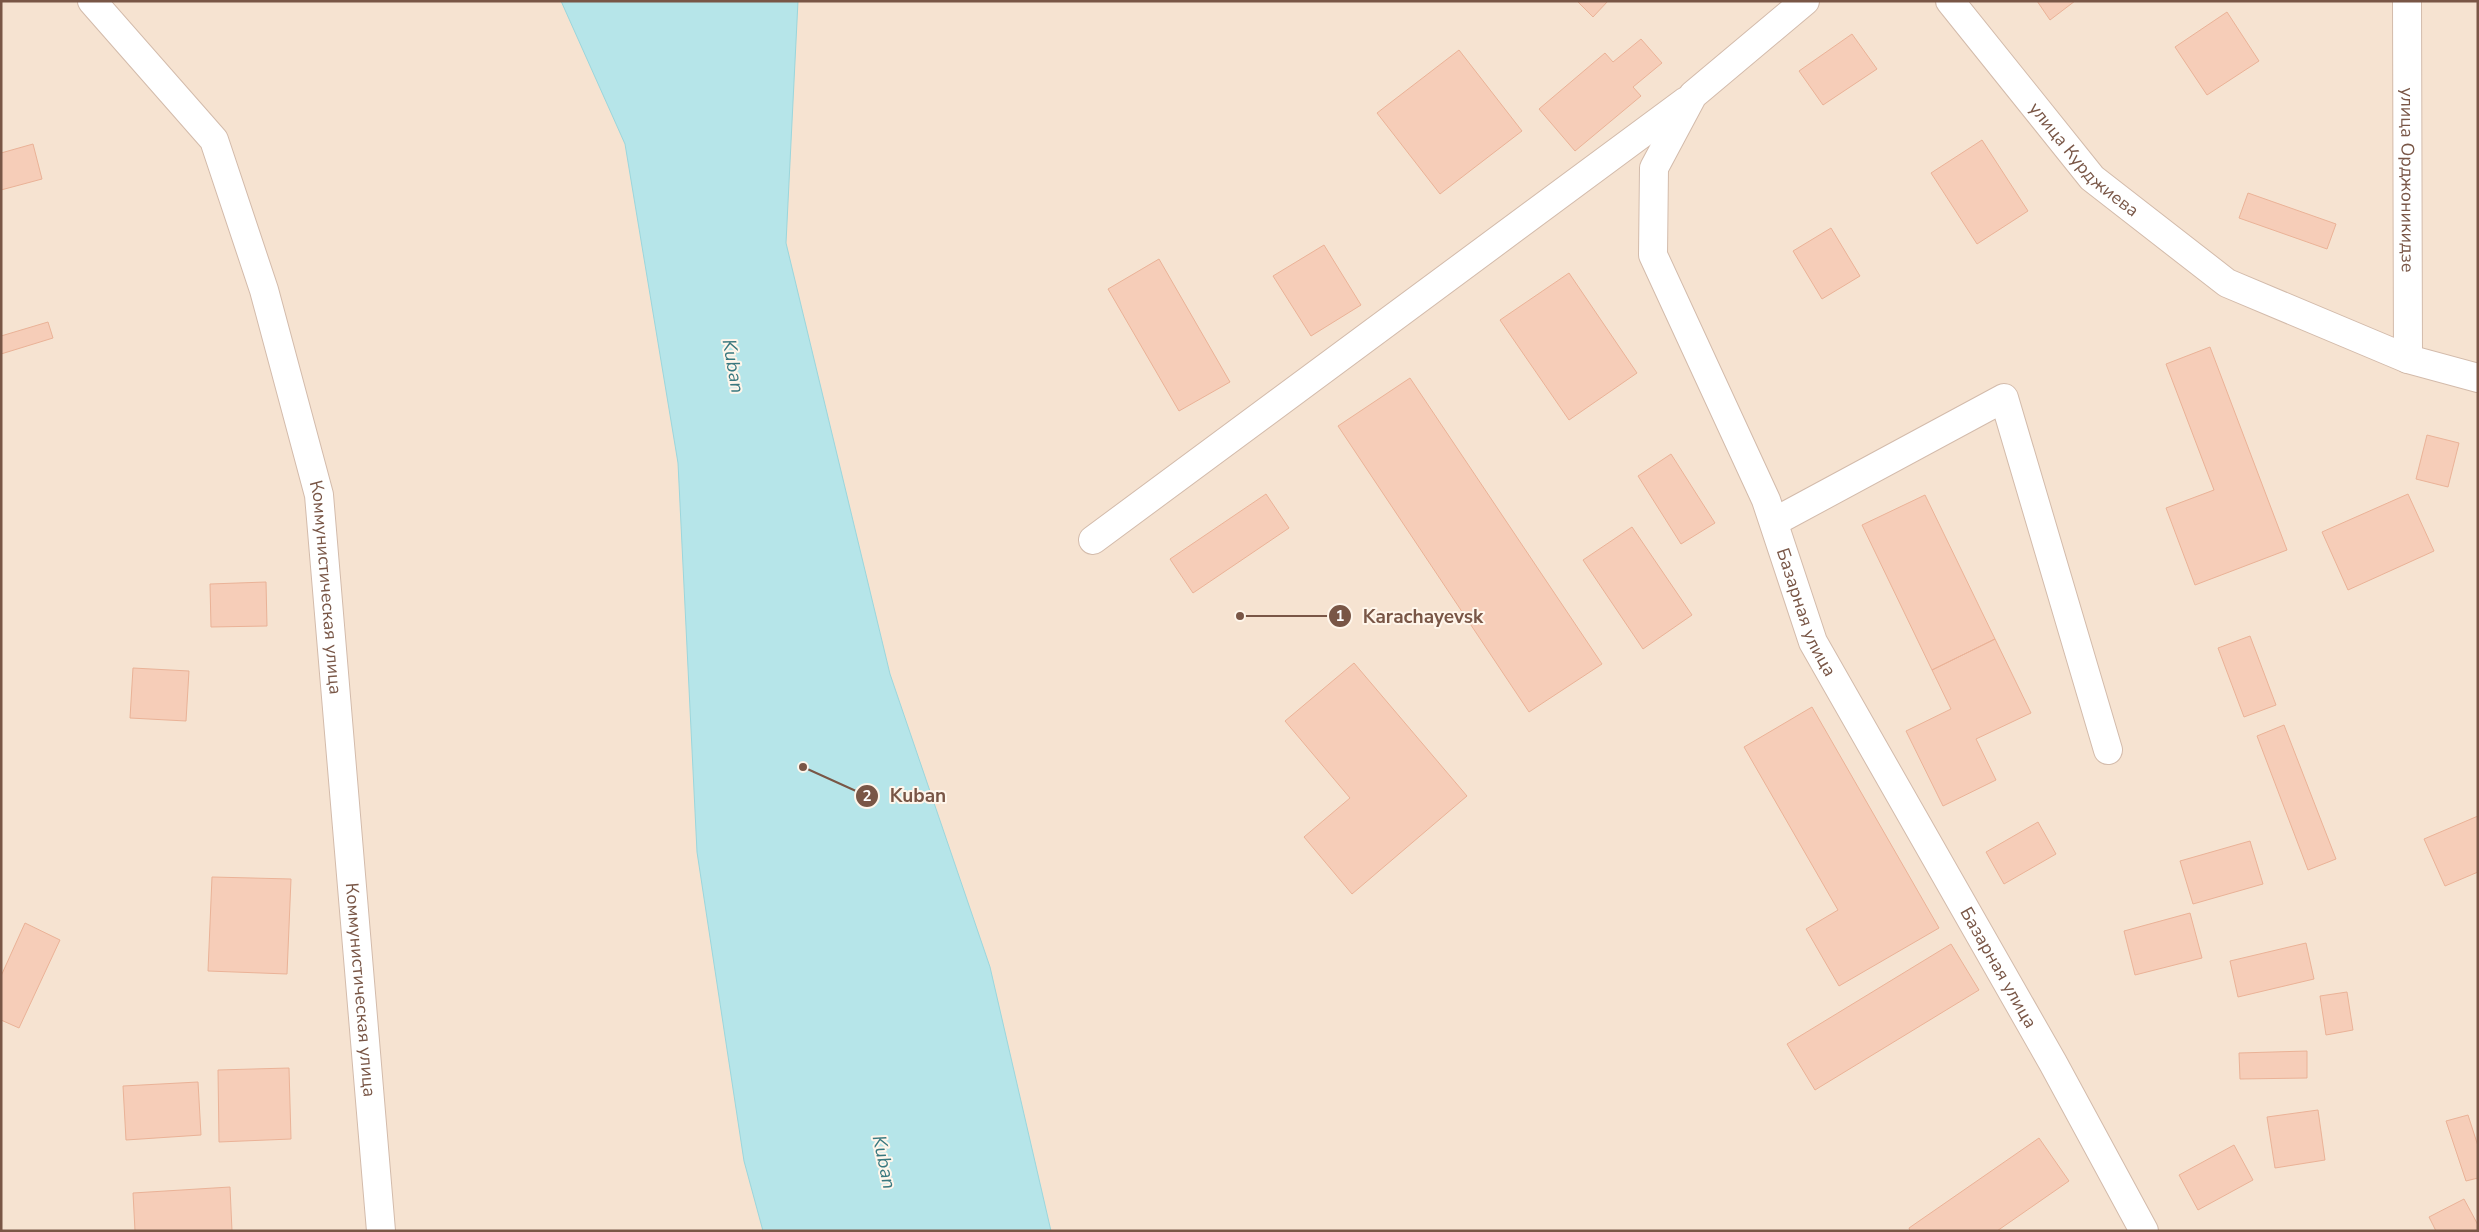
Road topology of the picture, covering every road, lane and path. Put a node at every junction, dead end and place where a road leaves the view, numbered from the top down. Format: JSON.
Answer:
{"nodes":[{"id":1,"x":92,"y":1,"type":"edge"},
{"id":2,"x":1805,"y":1,"type":"edge"},
{"id":3,"x":1950,"y":1,"type":"edge"},
{"id":4,"x":2408,"y":1,"type":"edge"},
{"id":5,"x":1693,"y":95,"type":"junction"},
{"id":6,"x":2408,"y":359,"type":"junction"},
{"id":7,"x":2478,"y":378,"type":"edge"},
{"id":8,"x":1774,"y":522,"type":"junction"},
{"id":9,"x":1094,"y":540,"type":"dead end"},
{"id":10,"x":2108,"y":750,"type":"dead end"},
{"id":11,"x":381,"y":1231,"type":"edge"},
{"id":12,"x":2144,"y":1231,"type":"edge"}],
"edges":[{"from":1,"to":11,"type":"street","name":"Коммунистическая улица"},
{"from":2,"to":5,"type":"street","name":"Базарная улица"},
{"from":3,"to":6,"type":"street","name":"улица Курджиева"},
{"from":4,"to":6,"type":"street","name":"улица Орджоникидзе"},
{"from":5,"to":8,"type":"street","name":"Базарная улица"},
{"from":5,"to":9,"type":"street"},
{"from":6,"to":7,"type":"street"},
{"from":8,"to":10,"type":"street"},
{"from":8,"to":12,"type":"street","name":"Базарная улица"}]}
